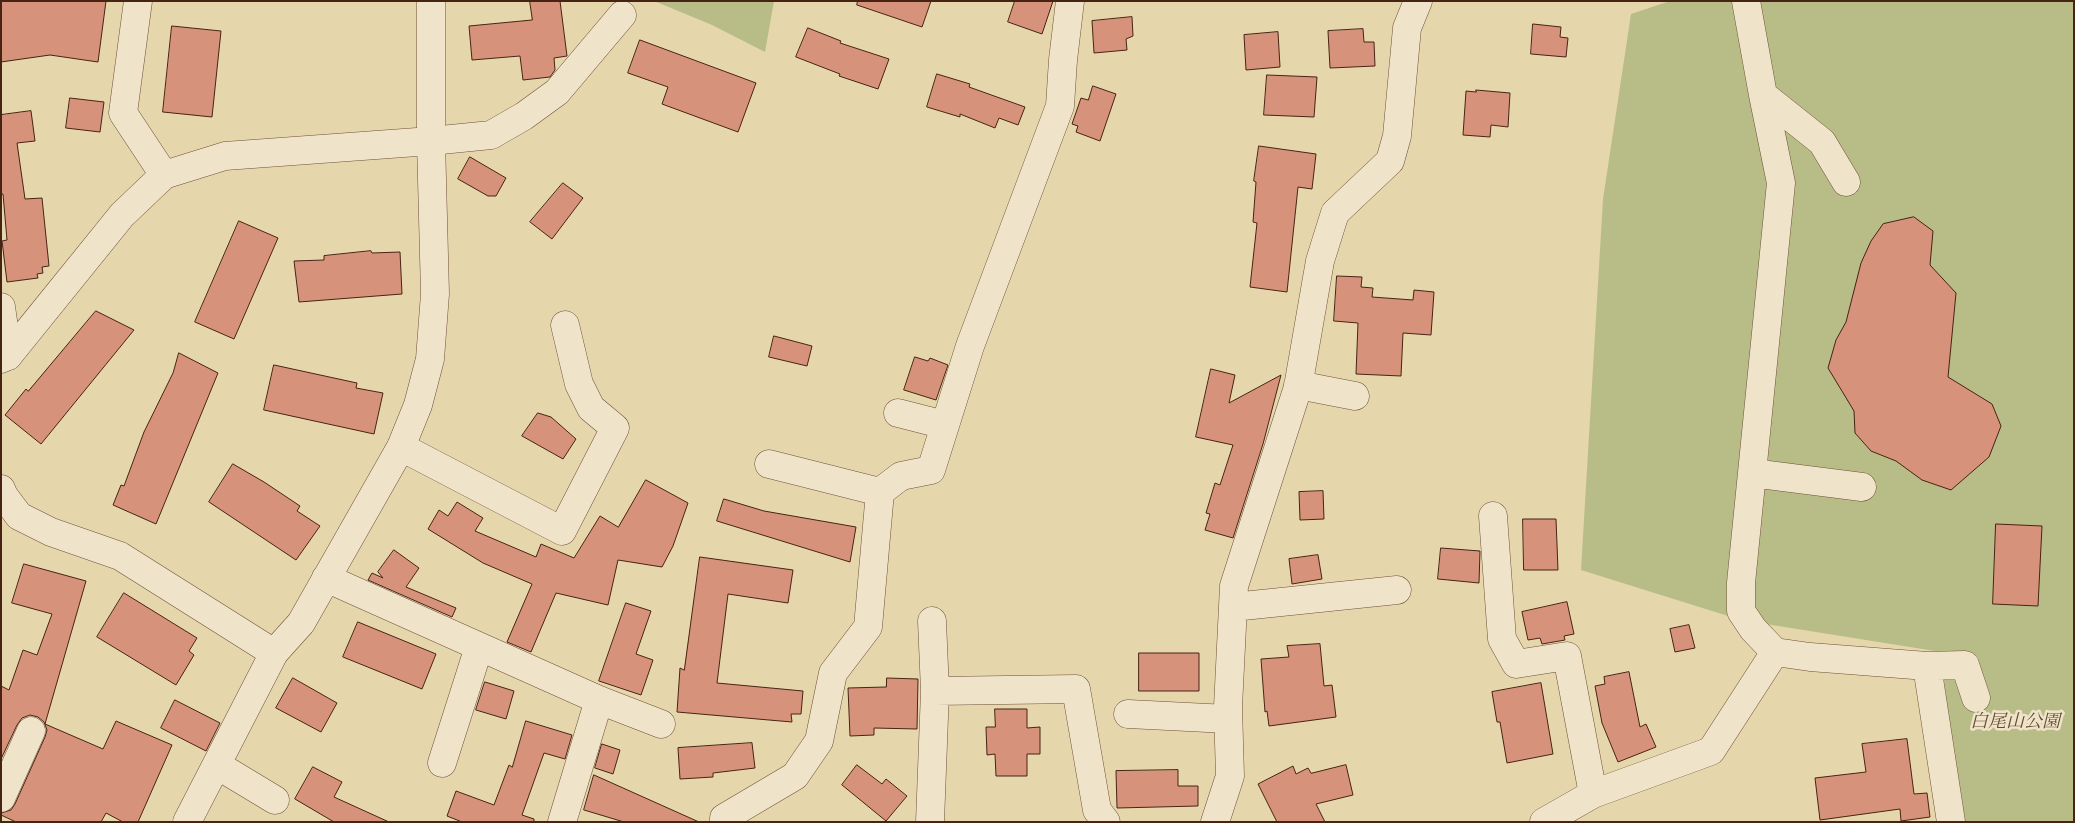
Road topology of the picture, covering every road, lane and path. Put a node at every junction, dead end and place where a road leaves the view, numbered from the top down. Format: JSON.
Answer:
{"nodes":[{"id":1,"x":138,"y":1,"type":"edge"},
{"id":2,"x":431,"y":1,"type":"edge"},
{"id":3,"x":1070,"y":1,"type":"edge"},
{"id":4,"x":1418,"y":1,"type":"edge"},
{"id":5,"x":1746,"y":1,"type":"edge"},
{"id":6,"x":622,"y":15,"type":"dead end"},
{"id":7,"x":1762,"y":95,"type":"junction"},
{"id":8,"x":431,"y":141,"type":"junction"},
{"id":9,"x":164,"y":175,"type":"junction"},
{"id":10,"x":1846,"y":182,"type":"dead end"},
{"id":11,"x":1,"y":306,"type":"edge"},
{"id":12,"x":565,"y":325,"type":"dead end"},
{"id":13,"x":5,"y":357,"type":"edge"},
{"id":14,"x":1298,"y":385,"type":"junction"},
{"id":15,"x":1355,"y":396,"type":"dead end"},
{"id":16,"x":898,"y":413,"type":"dead end"},
{"id":17,"x":945,"y":425,"type":"junction"},
{"id":18,"x":401,"y":447,"type":"junction"},
{"id":19,"x":768,"y":464,"type":"dead end"},
{"id":20,"x":1752,"y":473,"type":"junction"},
{"id":21,"x":1862,"y":487,"type":"dead end"},
{"id":22,"x":1,"y":489,"type":"edge"},
{"id":23,"x":880,"y":492,"type":"junction"},
{"id":24,"x":1493,"y":516,"type":"dead end"},
{"id":25,"x":326,"y":578,"type":"junction"},
{"id":26,"x":1397,"y":590,"type":"dead end"},
{"id":27,"x":1233,"y":607,"type":"junction"},
{"id":28,"x":932,"y":621,"type":"dead end"},
{"id":29,"x":479,"y":646,"type":"junction"},
{"id":30,"x":1775,"y":652,"type":"junction"},
{"id":31,"x":274,"y":653,"type":"junction"},
{"id":32,"x":1927,"y":666,"type":"junction"},
{"id":33,"x":935,"y":691,"type":"junction"},
{"id":34,"x":1976,"y":698,"type":"dead end"},
{"id":35,"x":599,"y":700,"type":"junction"},
{"id":36,"x":1128,"y":714,"type":"dead end"},
{"id":37,"x":1228,"y":718,"type":"junction"},
{"id":38,"x":661,"y":724,"type":"dead end"},
{"id":39,"x":31,"y":731,"type":"dead end"},
{"id":40,"x":442,"y":763,"type":"dead end"},
{"id":41,"x":217,"y":764,"type":"junction"},
{"id":42,"x":1593,"y":794,"type":"junction"},
{"id":43,"x":1,"y":798,"type":"edge"},
{"id":44,"x":275,"y":800,"type":"dead end"},
{"id":45,"x":187,"y":822,"type":"edge"},
{"id":46,"x":562,"y":822,"type":"edge"},
{"id":47,"x":724,"y":822,"type":"edge"},
{"id":48,"x":930,"y":822,"type":"edge"},
{"id":49,"x":1106,"y":822,"type":"edge"},
{"id":50,"x":1215,"y":822,"type":"edge"},
{"id":51,"x":1544,"y":822,"type":"edge"},
{"id":52,"x":1951,"y":822,"type":"edge"}],
"edges":[{"from":1,"to":9,"type":"street"},
{"from":2,"to":8,"type":"street"},
{"from":3,"to":17,"type":"street"},
{"from":4,"to":14,"type":"street"},
{"from":5,"to":7,"type":"street"},
{"from":6,"to":8,"type":"street"},
{"from":7,"to":10,"type":"street"},
{"from":7,"to":20,"type":"street"},
{"from":8,"to":9,"type":"street"},
{"from":8,"to":18,"type":"street"},
{"from":9,"to":13,"type":"street"},
{"from":11,"to":13,"type":"street"},
{"from":12,"to":18,"type":"street"},
{"from":14,"to":15,"type":"street"},
{"from":14,"to":27,"type":"street"},
{"from":16,"to":17,"type":"street"},
{"from":17,"to":23,"type":"street"},
{"from":18,"to":25,"type":"street"},
{"from":19,"to":23,"type":"street"},
{"from":20,"to":21,"type":"street"},
{"from":20,"to":30,"type":"street"},
{"from":22,"to":31,"type":"street"},
{"from":23,"to":47,"type":"street"},
{"from":24,"to":42,"type":"street"},
{"from":25,"to":29,"type":"street"},
{"from":25,"to":31,"type":"street"},
{"from":26,"to":27,"type":"street"},
{"from":27,"to":37,"type":"street"},
{"from":28,"to":33,"type":"street"},
{"from":29,"to":35,"type":"street"},
{"from":29,"to":40,"type":"street"},
{"from":30,"to":32,"type":"street"},
{"from":30,"to":42,"type":"street"},
{"from":31,"to":41,"type":"street"},
{"from":32,"to":34,"type":"street"},
{"from":32,"to":52,"type":"street"},
{"from":33,"to":48,"type":"street"},
{"from":33,"to":49,"type":"street"},
{"from":35,"to":38,"type":"street"},
{"from":35,"to":46,"type":"street"},
{"from":36,"to":37,"type":"street"},
{"from":37,"to":50,"type":"street"},
{"from":39,"to":43,"type":"street"},
{"from":41,"to":44,"type":"street"},
{"from":41,"to":45,"type":"street"},
{"from":42,"to":51,"type":"street"}]}
